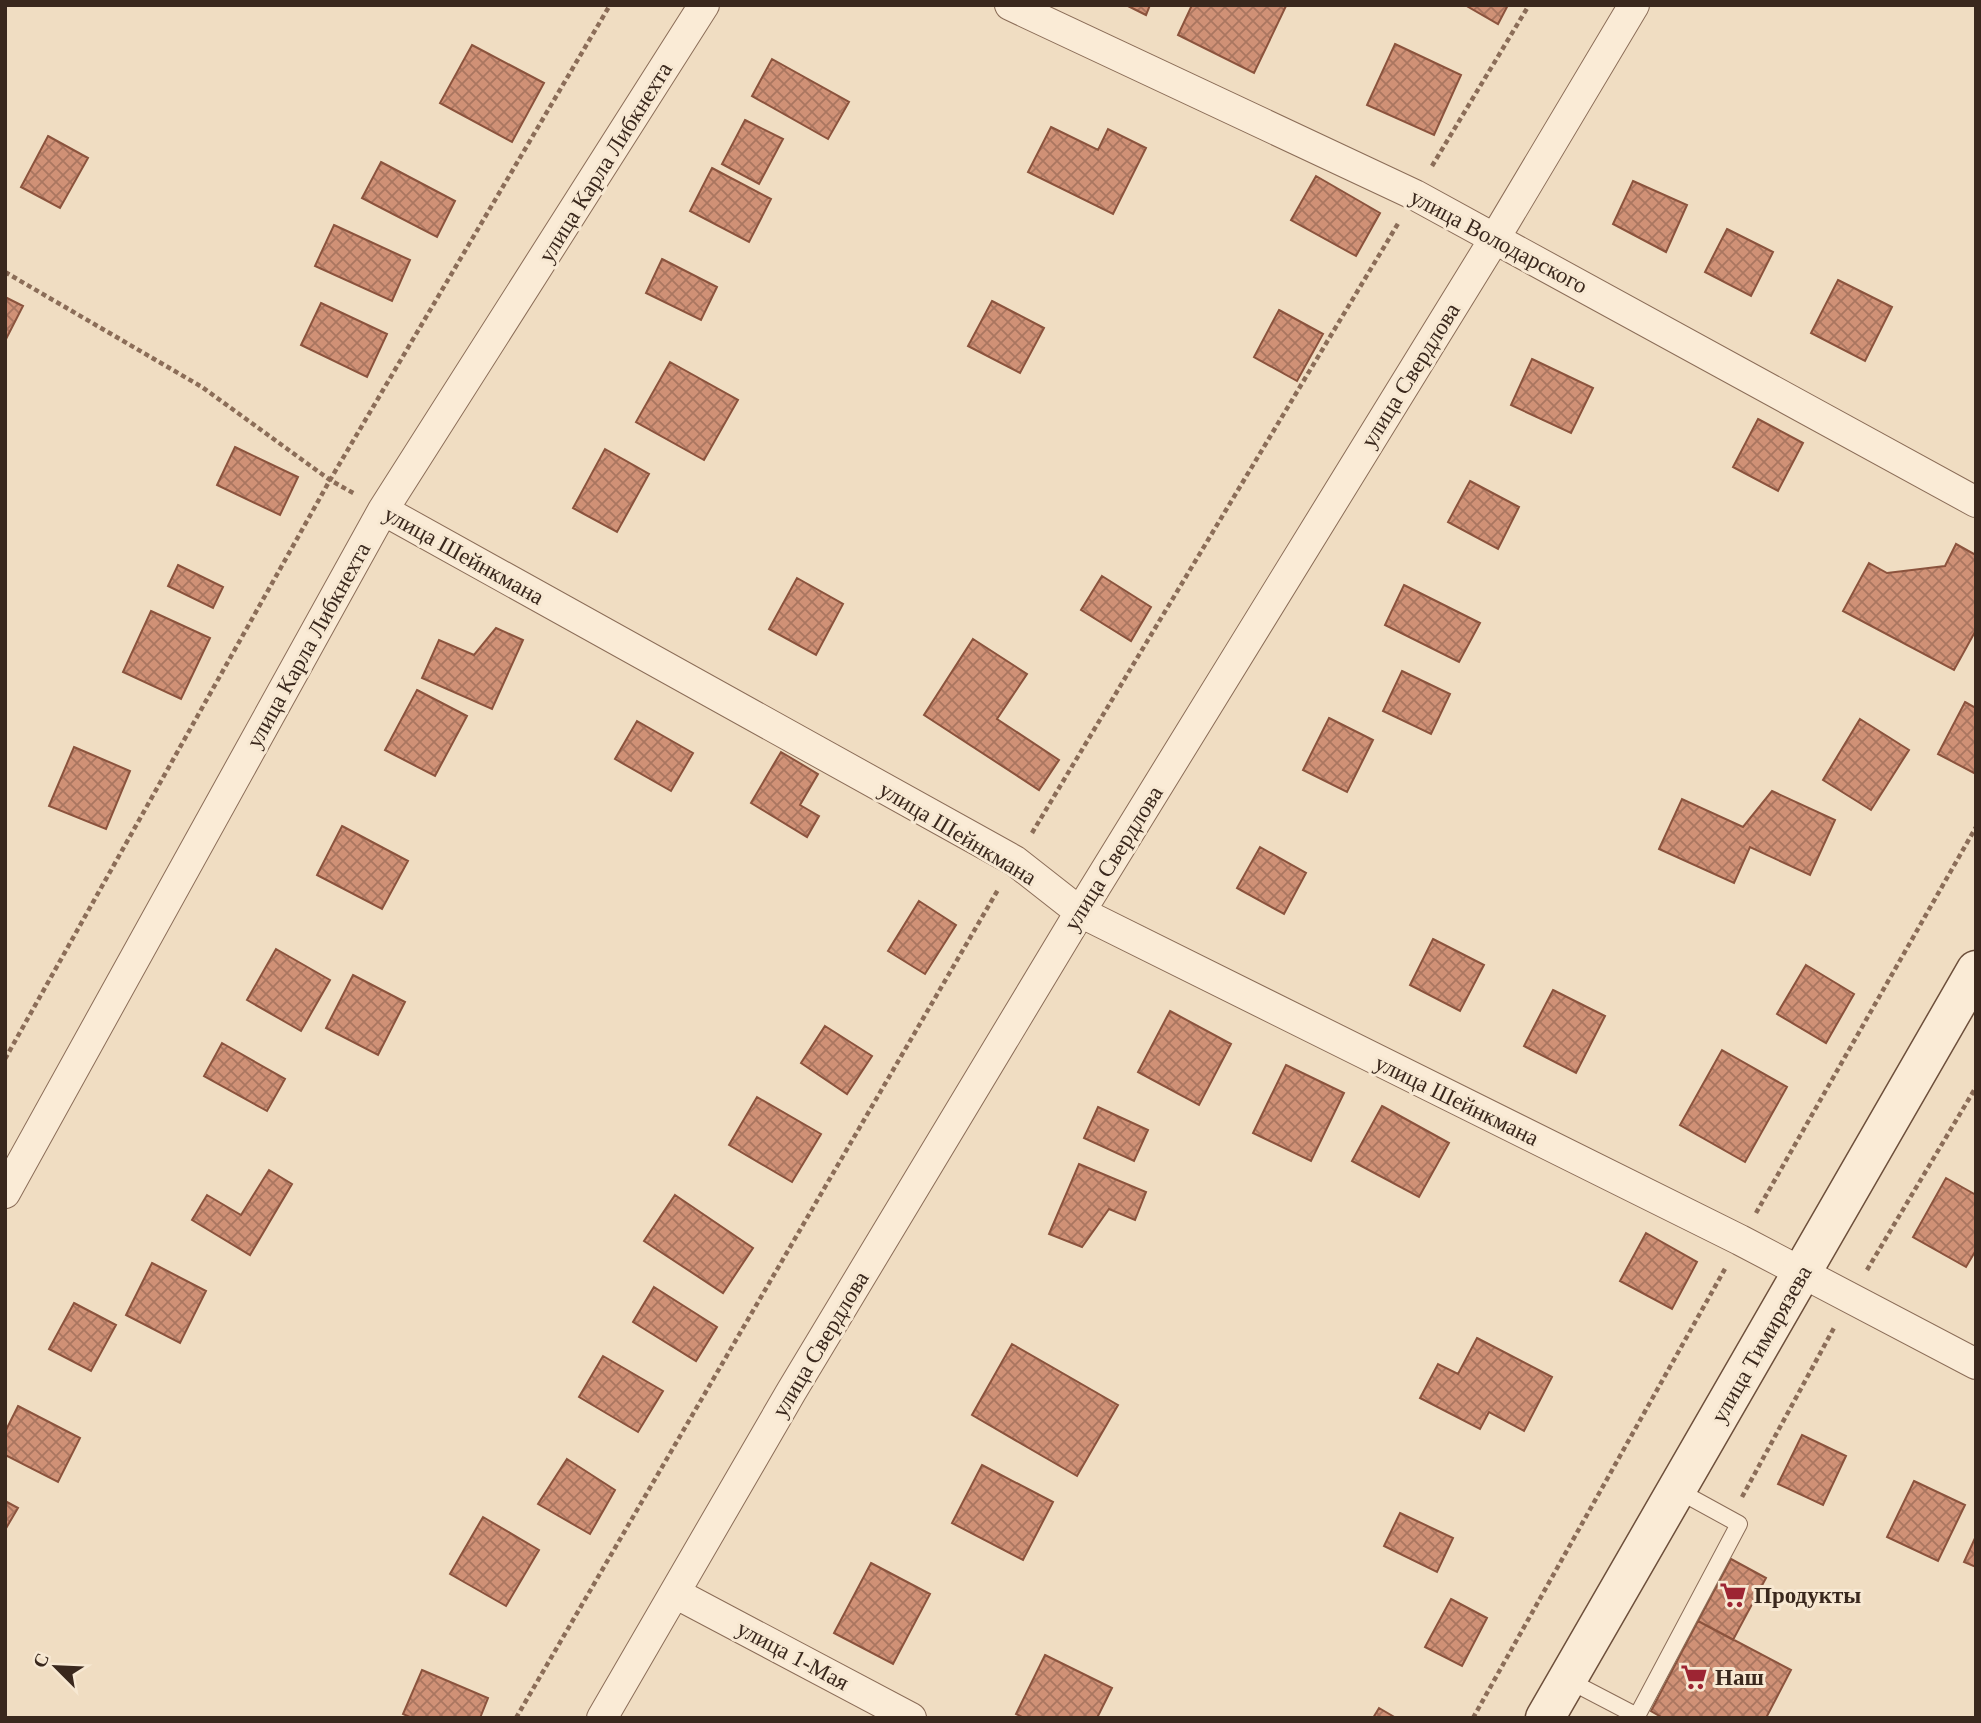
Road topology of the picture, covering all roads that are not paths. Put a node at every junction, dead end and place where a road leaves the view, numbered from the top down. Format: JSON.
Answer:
{"nodes":[{"id":1,"x":704,"y":5,"type":"edge"},
{"id":2,"x":1010,"y":5,"type":"edge"},
{"id":3,"x":1634,"y":5,"type":"edge"},
{"id":4,"x":1495,"y":238,"type":"junction"},
{"id":5,"x":1976,"y":502,"type":"edge"},
{"id":6,"x":383,"y":510,"type":"junction"},
{"id":7,"x":1080,"y":912,"type":"junction"},
{"id":8,"x":1976,"y":970,"type":"edge"},
{"id":9,"x":5,"y":1193,"type":"edge"},
{"id":10,"x":1802,"y":1272,"type":"junction"},
{"id":11,"x":1976,"y":1364,"type":"edge"},
{"id":12,"x":1677,"y":1490,"type":"junction"},
{"id":13,"x":676,"y":1593,"type":"junction"},
{"id":14,"x":1566,"y":1679,"type":"junction"},
{"id":15,"x":602,"y":1718,"type":"edge"},
{"id":16,"x":911,"y":1718,"type":"edge"},
{"id":17,"x":1545,"y":1718,"type":"edge"}],
"edges":[{"from":1,"to":6,"type":"street","name":"улица Карла Либкнехта"},
{"from":2,"to":4,"type":"street","name":"улица Володарского"},
{"from":3,"to":4,"type":"street","name":"улица Свердлова"},
{"from":4,"to":5,"type":"street","name":"улица Володарского"},
{"from":4,"to":7,"type":"street","name":"улица Свердлова"},
{"from":6,"to":7,"type":"street","name":"улица Шейнкмана"},
{"from":6,"to":9,"type":"street","name":"улица Карла Либкнехта"},
{"from":7,"to":10,"type":"street","name":"улица Шейнкмана"},
{"from":7,"to":13,"type":"street","name":"улица Свердлова"},
{"from":8,"to":10,"type":"main road","name":"улица Тимирязева"},
{"from":10,"to":11,"type":"street","name":"улица Шейнкмана"},
{"from":10,"to":12,"type":"main road","name":"улица Тимирязева"},
{"from":12,"to":14,"type":"main road","name":"улица Тимирязева"},
{"from":12,"to":14,"type":"lane"},
{"from":13,"to":15,"type":"street","name":"улица Свердлова"},
{"from":13,"to":16,"type":"street","name":"улица 1-Мая"},
{"from":14,"to":17,"type":"main road","name":"улица Тимирязева"}]}
